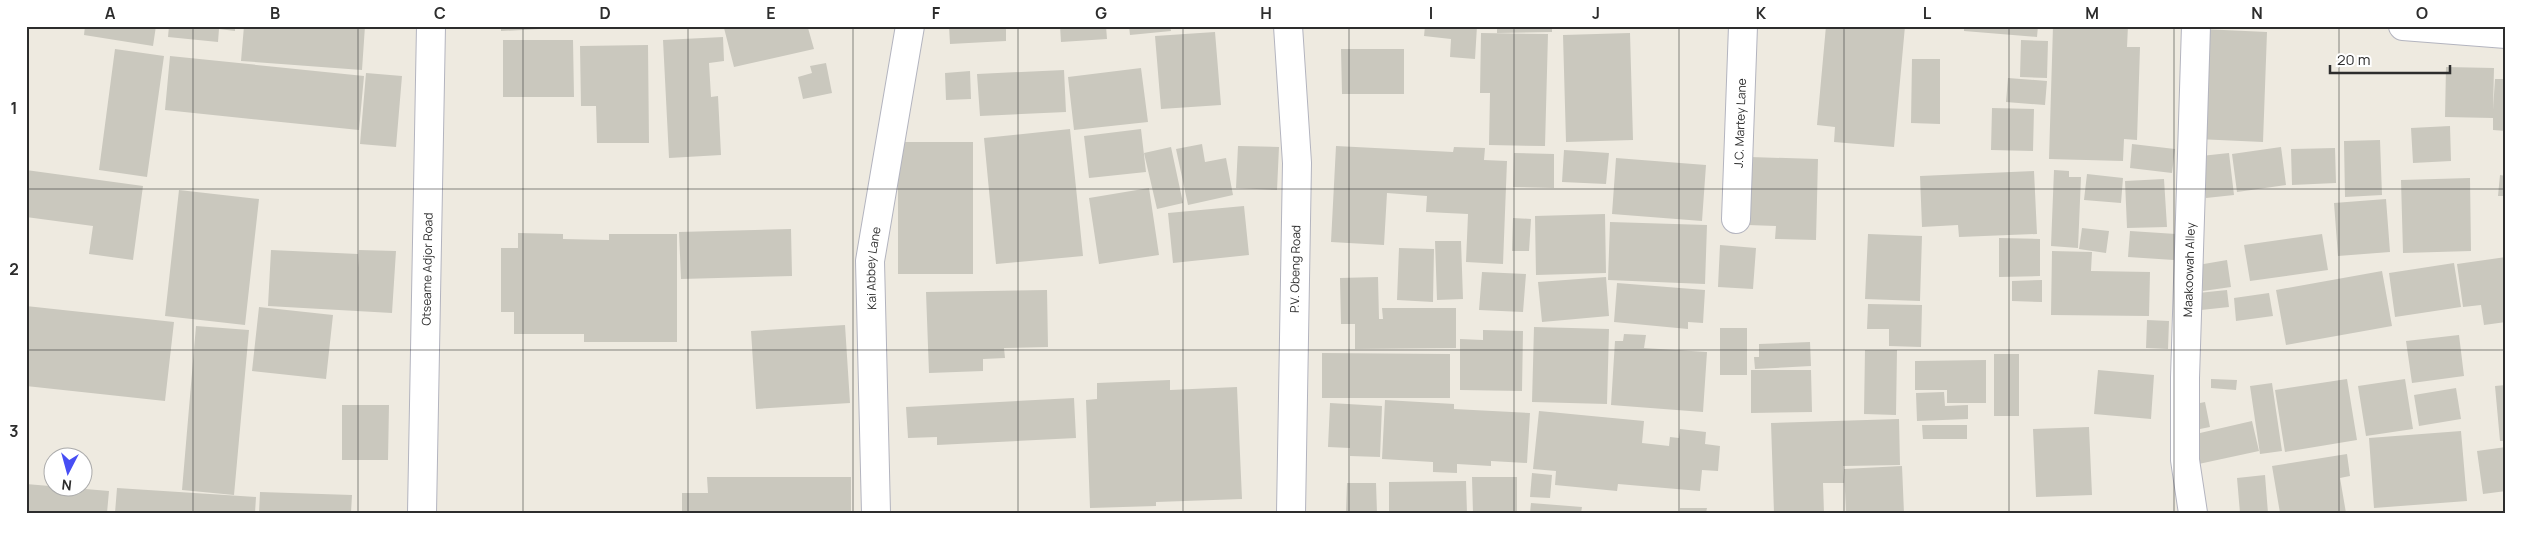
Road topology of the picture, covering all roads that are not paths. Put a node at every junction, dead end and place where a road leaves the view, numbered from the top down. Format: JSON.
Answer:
{"nodes":[{"id":1,"x":430,"y":26,"type":"edge"},
{"id":2,"x":910,"y":26,"type":"edge"},
{"id":3,"x":1288,"y":26,"type":"edge"},
{"id":4,"x":1743,"y":26,"type":"edge"},
{"id":5,"x":2196,"y":26,"type":"edge"},
{"id":6,"x":2403,"y":26,"type":"edge"},
{"id":7,"x":2506,"y":34,"type":"edge"},
{"id":8,"x":1736,"y":219,"type":"dead end"},
{"id":9,"x":422,"y":513,"type":"edge"},
{"id":10,"x":876,"y":513,"type":"edge"},
{"id":11,"x":1291,"y":513,"type":"edge"},
{"id":12,"x":2193,"y":513,"type":"edge"}],
"edges":[{"from":1,"to":9,"type":"street","name":"Otseame Adjor Road"},
{"from":2,"to":10,"type":"street","name":"Kai Abbey Lane"},
{"from":3,"to":11,"type":"street","name":"P.V. Obeng Road"},
{"from":4,"to":8,"type":"street","name":"J.C. Martey Lane"},
{"from":5,"to":12,"type":"street","name":"Maakoowah Alley"},
{"from":6,"to":7,"type":"street"}]}
